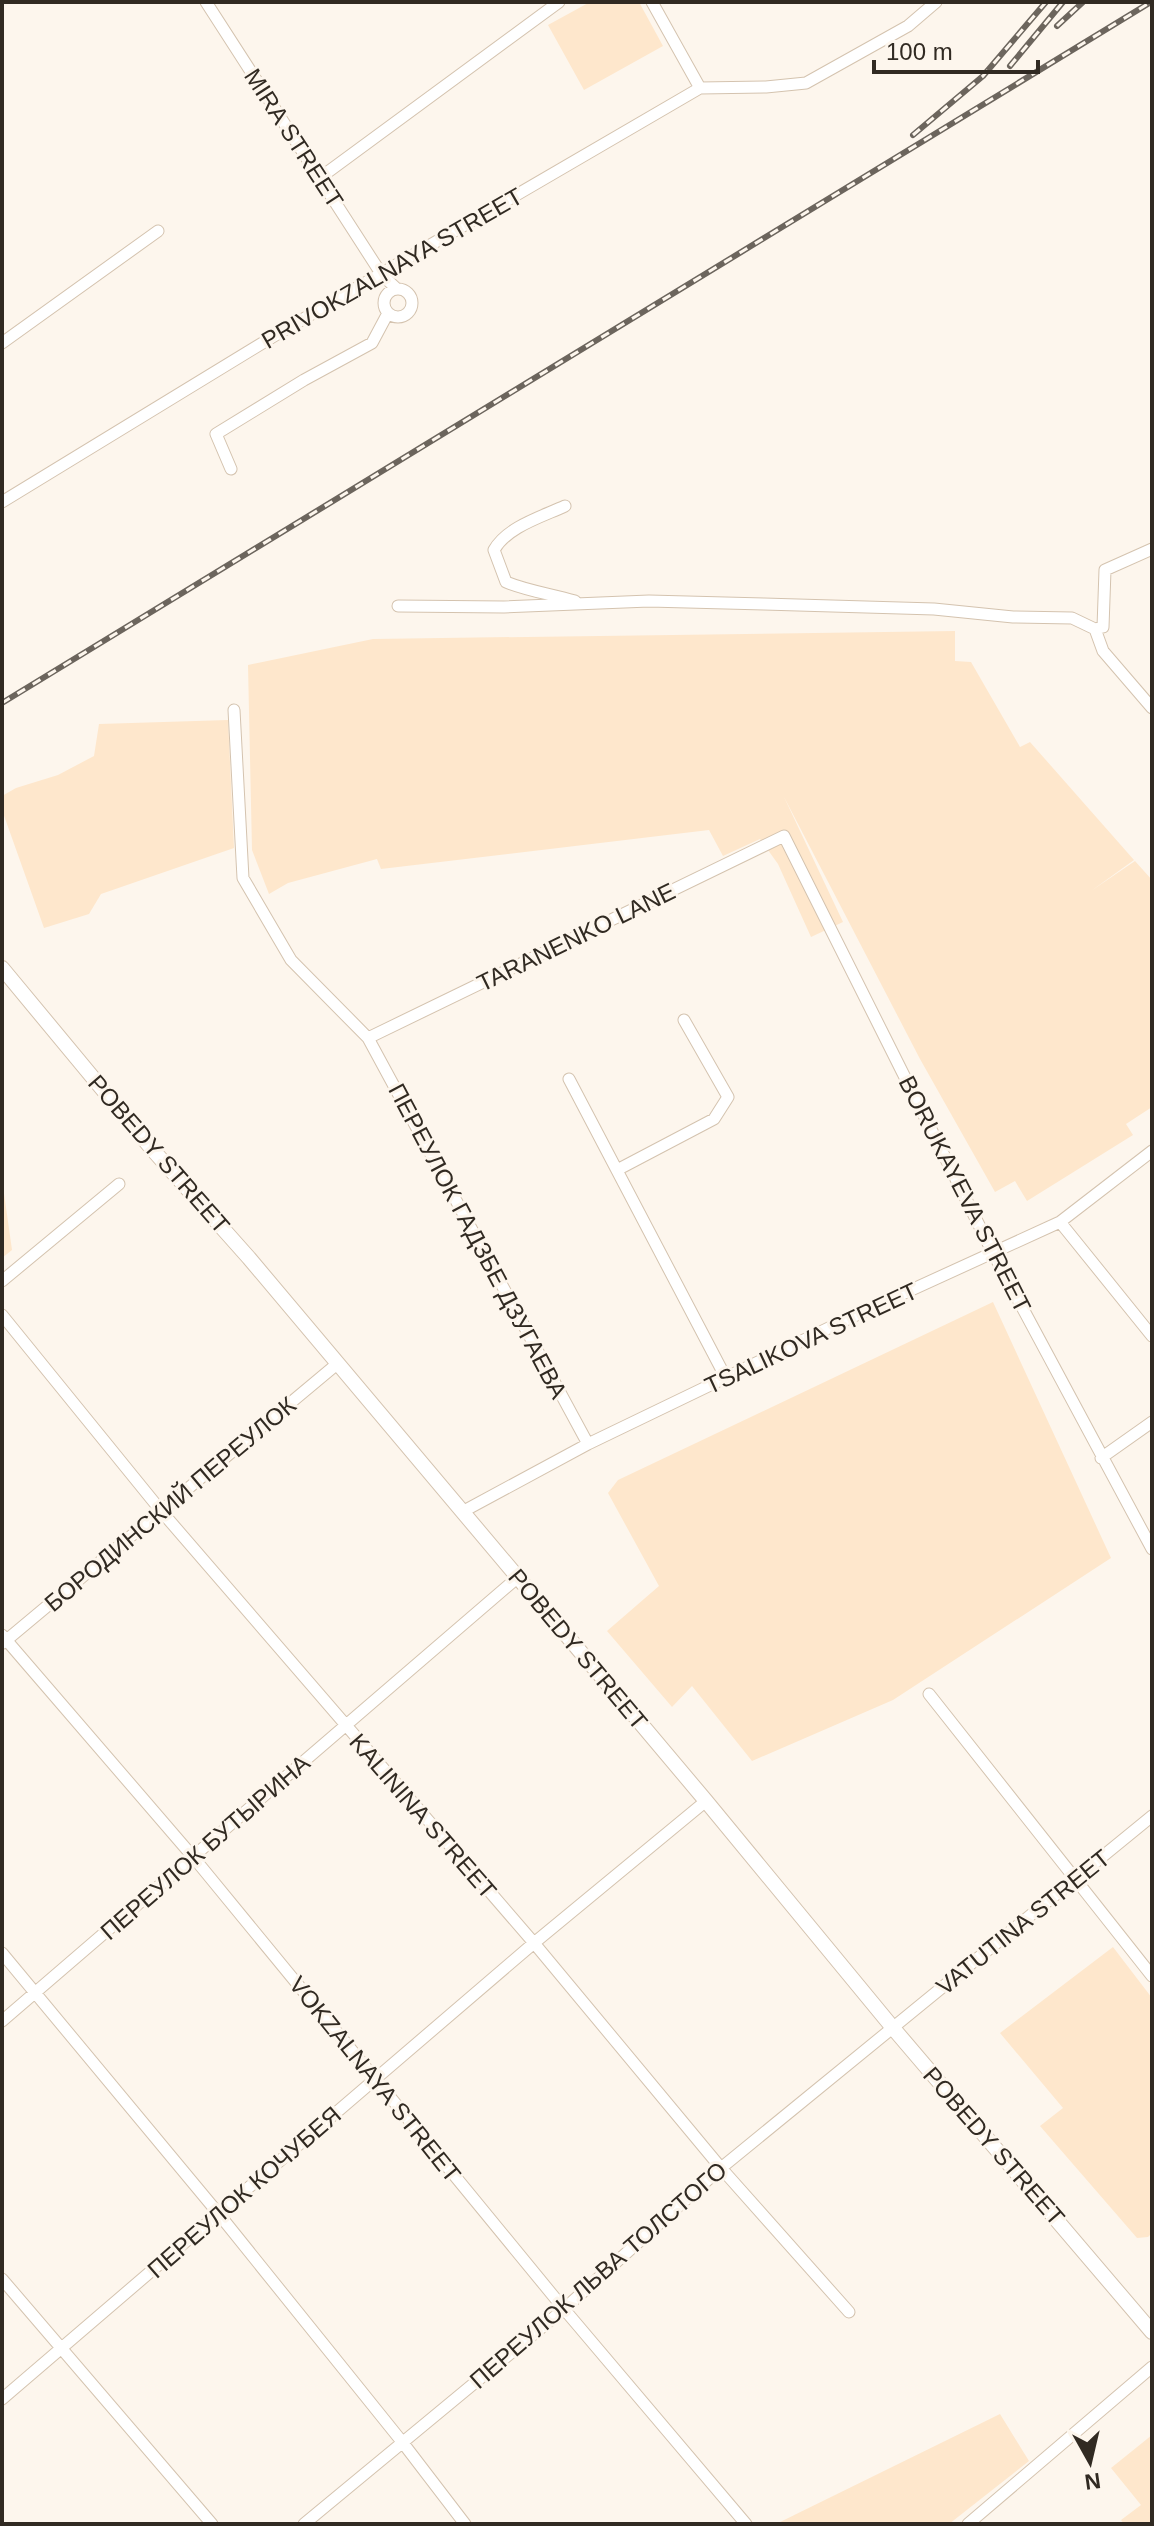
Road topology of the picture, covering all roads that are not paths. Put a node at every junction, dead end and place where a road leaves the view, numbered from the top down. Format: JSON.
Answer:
{"nodes":[{"id":1,"x":206,"y":2,"type":"edge"},
{"id":2,"x":559,"y":2,"type":"edge"},
{"id":3,"x":652,"y":2,"type":"edge"},
{"id":4,"x":936,"y":2,"type":"edge"},
{"id":5,"x":700,"y":88,"type":"junction"},
{"id":6,"x":321,"y":177,"type":"junction"},
{"id":7,"x":158,"y":231,"type":"dead end"},
{"id":8,"x":382,"y":275,"type":"junction"},
{"id":9,"x":392,"y":292,"type":"junction"},
{"id":10,"x":389,"y":318,"type":"junction"},
{"id":11,"x":2,"y":343,"type":"edge"},
{"id":12,"x":231,"y":469,"type":"dead end"},
{"id":13,"x":2,"y":502,"type":"edge"},
{"id":14,"x":565,"y":506,"type":"dead end"},
{"id":15,"x":1152,"y":549,"type":"edge"},
{"id":16,"x":584,"y":604,"type":"junction"},
{"id":17,"x":398,"y":606,"type":"dead end"},
{"id":18,"x":1095,"y":629,"type":"junction"},
{"id":19,"x":1152,"y":708,"type":"edge"},
{"id":20,"x":234,"y":710,"type":"dead end"},
{"id":21,"x":784,"y":836,"type":"joint"},
{"id":22,"x":2,"y":968,"type":"edge"},
{"id":23,"x":684,"y":1020,"type":"dead end"},
{"id":24,"x":368,"y":1038,"type":"junction"},
{"id":25,"x":569,"y":1079,"type":"dead end"},
{"id":26,"x":1152,"y":1151,"type":"edge"},
{"id":27,"x":617,"y":1170,"type":"junction"},
{"id":28,"x":119,"y":1184,"type":"dead end"},
{"id":29,"x":1060,"y":1222,"type":"junction"},
{"id":30,"x":993,"y":1253,"type":"junction"},
{"id":31,"x":2,"y":1281,"type":"edge"},
{"id":32,"x":2,"y":1315,"type":"edge"},
{"id":33,"x":1152,"y":1336,"type":"edge"},
{"id":34,"x":337,"y":1364,"type":"junction"},
{"id":35,"x":726,"y":1378,"type":"junction"},
{"id":36,"x":1152,"y":1422,"type":"edge"},
{"id":37,"x":588,"y":1444,"type":"junction"},
{"id":38,"x":1101,"y":1458,"type":"junction"},
{"id":39,"x":162,"y":1512,"type":"junction"},
{"id":40,"x":462,"y":1512,"type":"junction"},
{"id":41,"x":1152,"y":1549,"type":"edge"},
{"id":42,"x":517,"y":1578,"type":"junction"},
{"id":43,"x":3,"y":1639,"type":"edge"},
{"id":44,"x":929,"y":1694,"type":"dead end"},
{"id":45,"x":345,"y":1726,"type":"junction"},
{"id":46,"x":706,"y":1801,"type":"junction"},
{"id":47,"x":1152,"y":1816,"type":"edge"},
{"id":48,"x":194,"y":1858,"type":"junction"},
{"id":49,"x":1074,"y":1881,"type":"junction"},
{"id":50,"x":534,"y":1943,"type":"junction"},
{"id":51,"x":2,"y":1953,"type":"edge"},
{"id":52,"x":1152,"y":1976,"type":"edge"},
{"id":53,"x":37,"y":1992,"type":"junction"},
{"id":54,"x":2,"y":2021,"type":"edge"},
{"id":55,"x":893,"y":2028,"type":"junction"},
{"id":56,"x":375,"y":2080,"type":"junction"},
{"id":57,"x":721,"y":2168,"type":"junction"},
{"id":58,"x":218,"y":2213,"type":"junction"},
{"id":59,"x":2,"y":2279,"type":"edge"},
{"id":60,"x":564,"y":2309,"type":"junction"},
{"id":61,"x":849,"y":2312,"type":"dead end"},
{"id":62,"x":1152,"y":2332,"type":"edge"},
{"id":63,"x":62,"y":2349,"type":"junction"},
{"id":64,"x":1152,"y":2367,"type":"edge"},
{"id":65,"x":2,"y":2399,"type":"edge"},
{"id":66,"x":403,"y":2443,"type":"junction"},
{"id":67,"x":212,"y":2524,"type":"edge"},
{"id":68,"x":304,"y":2524,"type":"edge"},
{"id":69,"x":465,"y":2524,"type":"edge"},
{"id":70,"x":746,"y":2524,"type":"edge"},
{"id":71,"x":968,"y":2524,"type":"edge"}],
"edges":[{"from":1,"to":6,"type":"street","name":"MIRA STREET"},
{"from":2,"to":6,"type":"street"},
{"from":3,"to":5,"type":"street"},
{"from":4,"to":5,"type":"street"},
{"from":5,"to":8,"type":"street","name":"PRIVOKZALNAYA STREET"},
{"from":6,"to":8,"type":"street","name":"MIRA STREET"},
{"from":7,"to":11,"type":"street"},
{"from":8,"to":9,"type":"street","name":"MIRA STREET"},
{"from":8,"to":13,"type":"street","name":"PRIVOKZALNAYA STREET"},
{"from":9,"to":10,"type":"street"},
{"from":9,"to":10,"type":"street"},
{"from":10,"to":12,"type":"street"},
{"from":14,"to":16,"type":"street"},
{"from":15,"to":18,"type":"street"},
{"from":16,"to":17,"type":"street"},
{"from":16,"to":18,"type":"street"},
{"from":18,"to":19,"type":"street"},
{"from":20,"to":24,"type":"street","name":"ПЕРЕУЛОК ГАДЗБЕ ДЗУГАЕВА"},
{"from":21,"to":24,"type":"street","name":"TARANENKO LANE"},
{"from":21,"to":30,"type":"street","name":"BORUKAYEVA STREET"},
{"from":22,"to":34,"type":"main road","name":"POBEDY STREET"},
{"from":23,"to":27,"type":"street"},
{"from":24,"to":37,"type":"street","name":"ПЕРЕУЛОК ГАДЗБЕ ДЗУГАЕВА"},
{"from":25,"to":27,"type":"street"},
{"from":26,"to":29,"type":"street","name":"TSALIKOVA STREET"},
{"from":27,"to":35,"type":"street"},
{"from":28,"to":31,"type":"street"},
{"from":29,"to":30,"type":"street","name":"TSALIKOVA STREET"},
{"from":29,"to":33,"type":"street"},
{"from":30,"to":35,"type":"street","name":"TSALIKOVA STREET"},
{"from":30,"to":38,"type":"street","name":"BORUKAYEVA STREET"},
{"from":32,"to":39,"type":"street","name":"KALININA STREET"},
{"from":34,"to":39,"type":"street","name":"БОРОДИНСКИЙ ПЕРЕУЛОК"},
{"from":34,"to":40,"type":"main road","name":"POBEDY STREET"},
{"from":35,"to":37,"type":"street","name":"TSALIKOVA STREET"},
{"from":36,"to":38,"type":"street"},
{"from":37,"to":40,"type":"street","name":"TSALIKOVA STREET"},
{"from":38,"to":41,"type":"street","name":"BORUKAYEVA STREET"},
{"from":39,"to":43,"type":"street","name":"БОРОДИНСКИЙ ПЕРЕУЛОК"},
{"from":39,"to":45,"type":"street","name":"KALININA STREET"},
{"from":40,"to":42,"type":"main road","name":"POBEDY STREET"},
{"from":42,"to":45,"type":"street","name":"ПЕРЕУЛОК БУТЫРИНА"},
{"from":42,"to":46,"type":"main road","name":"POBEDY STREET"},
{"from":43,"to":48,"type":"street","name":"VOKZALNAYA STREET"},
{"from":44,"to":49,"type":"street"},
{"from":45,"to":48,"type":"street","name":"ПЕРЕУЛОК БУТЫРИНА"},
{"from":45,"to":50,"type":"street","name":"KALININA STREET"},
{"from":46,"to":50,"type":"street","name":"ПЕРЕУЛОК КОЧУБЕЯ"},
{"from":46,"to":55,"type":"main road","name":"POBEDY STREET"},
{"from":47,"to":49,"type":"street","name":"VATUTINA STREET"},
{"from":48,"to":53,"type":"street","name":"ПЕРЕУЛОК БУТЫРИНА"},
{"from":48,"to":56,"type":"street","name":"VOKZALNAYA STREET"},
{"from":49,"to":52,"type":"street"},
{"from":49,"to":55,"type":"street","name":"VATUTINA STREET"},
{"from":50,"to":56,"type":"street","name":"ПЕРЕУЛОК КОЧУБЕЯ"},
{"from":50,"to":57,"type":"street","name":"KALININA STREET"},
{"from":51,"to":53,"type":"street"},
{"from":53,"to":54,"type":"street","name":"ПЕРЕУЛОК БУТЫРИНА"},
{"from":53,"to":58,"type":"street"},
{"from":55,"to":57,"type":"street","name":"ПЕРЕУЛОК ЛЬВА ТОЛСТОГО"},
{"from":55,"to":62,"type":"main road","name":"POBEDY STREET"},
{"from":56,"to":58,"type":"street","name":"ПЕРЕУЛОК КОЧУБЕЯ"},
{"from":56,"to":60,"type":"street","name":"VOKZALNAYA STREET"},
{"from":57,"to":60,"type":"street","name":"ПЕРЕУЛОК ЛЬВА ТОЛСТОГО"},
{"from":57,"to":61,"type":"street","name":"KALININA STREET"},
{"from":58,"to":63,"type":"street","name":"ПЕРЕУЛОК КОЧУБЕЯ"},
{"from":58,"to":66,"type":"street"},
{"from":59,"to":63,"type":"street"},
{"from":60,"to":66,"type":"street","name":"ПЕРЕУЛОК ЛЬВА ТОЛСТОГО"},
{"from":60,"to":70,"type":"street","name":"VOKZALNAYA STREET"},
{"from":63,"to":65,"type":"street","name":"ПЕРЕУЛОК КОЧУБЕЯ"},
{"from":63,"to":67,"type":"street"},
{"from":64,"to":71,"type":"street"},
{"from":66,"to":68,"type":"street","name":"ПЕРЕУЛОК ЛЬВА ТОЛСТОГО"},
{"from":66,"to":69,"type":"street"}]}
